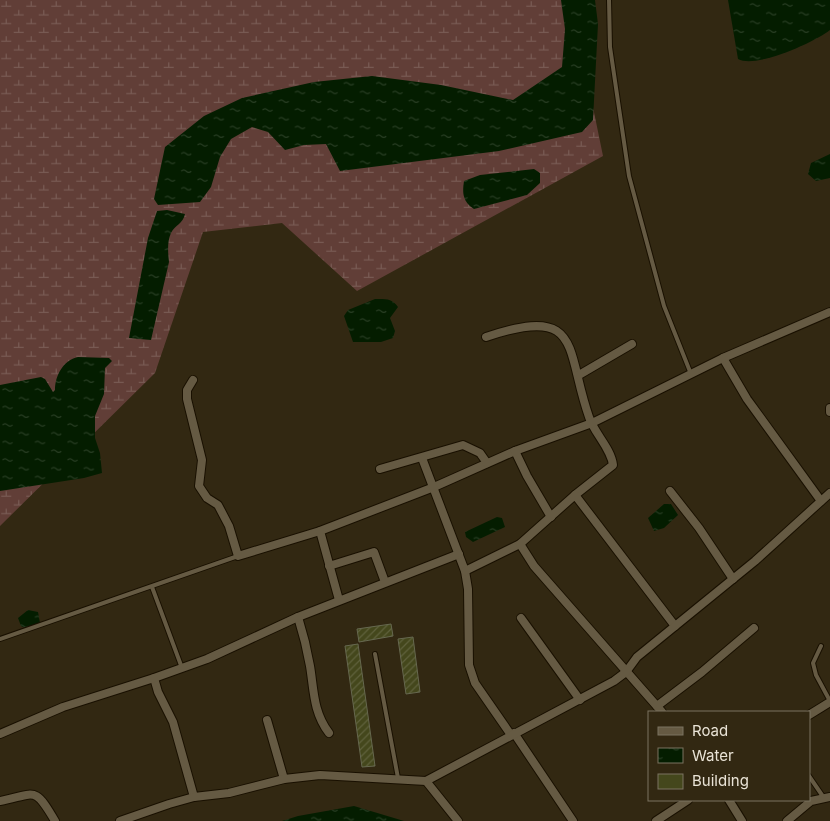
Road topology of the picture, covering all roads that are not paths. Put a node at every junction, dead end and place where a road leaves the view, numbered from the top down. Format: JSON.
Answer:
{"nodes":[{"id":1,"x":609,"y":0,"type":"edge"},
{"id":2,"x":830,"y":312,"type":"edge"},
{"id":3,"x":486,"y":337,"type":"dead end"},
{"id":4,"x":632,"y":344,"type":"dead end"},
{"id":5,"x":723,"y":358,"type":"junction"},
{"id":6,"x":691,"y":374,"type":"junction"},
{"id":7,"x":579,"y":375,"type":"junction"},
{"id":8,"x":193,"y":380,"type":"dead end"},
{"id":9,"x":592,"y":423,"type":"junction"},
{"id":10,"x":516,"y":451,"type":"junction"},
{"id":11,"x":422,"y":458,"type":"junction"},
{"id":12,"x":487,"y":463,"type":"junction"},
{"id":13,"x":380,"y":468,"type":"dead end"},
{"id":14,"x":434,"y":487,"type":"junction"},
{"id":15,"x":670,"y":491,"type":"dead end"},
{"id":16,"x":830,"y":493,"type":"edge"},
{"id":17,"x":575,"y":495,"type":"junction"},
{"id":18,"x":821,"y":501,"type":"junction"},
{"id":19,"x":551,"y":517,"type":"junction"},
{"id":20,"x":320,"y":531,"type":"junction"},
{"id":21,"x":520,"y":544,"type":"junction"},
{"id":22,"x":459,"y":554,"type":"junction"},
{"id":23,"x":238,"y":556,"type":"junction"},
{"id":24,"x":329,"y":566,"type":"junction"},
{"id":25,"x":465,"y":570,"type":"junction"},
{"id":26,"x":733,"y":580,"type":"junction"},
{"id":27,"x":385,"y":582,"type":"junction"},
{"id":28,"x":152,"y":586,"type":"junction"},
{"id":29,"x":339,"y":600,"type":"junction"},
{"id":30,"x":298,"y":616,"type":"junction"},
{"id":31,"x":522,"y":618,"type":"dead end"},
{"id":32,"x":675,"y":626,"type":"junction"},
{"id":33,"x":754,"y":628,"type":"dead end"},
{"id":34,"x":0,"y":639,"type":"edge"},
{"id":35,"x":821,"y":646,"type":"dead end"},
{"id":36,"x":375,"y":654,"type":"dead end"},
{"id":37,"x":182,"y":668,"type":"junction"},
{"id":38,"x":626,"y":672,"type":"junction"},
{"id":39,"x":154,"y":678,"type":"junction"},
{"id":40,"x":580,"y":700,"type":"junction"},
{"id":41,"x":830,"y":701,"type":"edge"},
{"id":42,"x":659,"y":709,"type":"edge"},
{"id":43,"x":810,"y":714,"type":"edge"},
{"id":44,"x":267,"y":720,"type":"dead end"},
{"id":45,"x":329,"y":733,"type":"dead end"},
{"id":46,"x":0,"y":734,"type":"edge"},
{"id":47,"x":512,"y":734,"type":"junction"},
{"id":48,"x":810,"y":777,"type":"edge"},
{"id":49,"x":398,"y":778,"type":"junction"},
{"id":50,"x":284,"y":779,"type":"junction"},
{"id":51,"x":426,"y":780,"type":"junction"},
{"id":52,"x":194,"y":797,"type":"junction"},
{"id":53,"x":827,"y":797,"type":"edge"},
{"id":54,"x":0,"y":801,"type":"edge"},
{"id":55,"x":686,"y":801,"type":"edge"},
{"id":56,"x":730,"y":801,"type":"edge"},
{"id":57,"x":55,"y":821,"type":"edge"},
{"id":58,"x":120,"y":821,"type":"edge"},
{"id":59,"x":458,"y":821,"type":"edge"},
{"id":60,"x":573,"y":821,"type":"edge"},
{"id":61,"x":656,"y":821,"type":"edge"},
{"id":62,"x":742,"y":821,"type":"edge"},
{"id":63,"x":787,"y":821,"type":"edge"}],
"edges":[{"from":1,"to":6,"type":"lane"},
{"from":2,"to":5,"type":"street"},
{"from":3,"to":7,"type":"street"},
{"from":4,"to":7,"type":"street"},
{"from":5,"to":6,"type":"street"},
{"from":5,"to":18,"type":"street"},
{"from":6,"to":9,"type":"street"},
{"from":7,"to":9,"type":"street"},
{"from":8,"to":23,"type":"street"},
{"from":9,"to":10,"type":"street"},
{"from":9,"to":17,"type":"street"},
{"from":10,"to":12,"type":"street"},
{"from":10,"to":19,"type":"street"},
{"from":11,"to":12,"type":"street"},
{"from":11,"to":13,"type":"street"},
{"from":11,"to":14,"type":"street"},
{"from":12,"to":14,"type":"street"},
{"from":14,"to":20,"type":"street"},
{"from":14,"to":22,"type":"street"},
{"from":15,"to":26,"type":"street"},
{"from":16,"to":18,"type":"street"},
{"from":17,"to":19,"type":"street"},
{"from":17,"to":32,"type":"street"},
{"from":18,"to":26,"type":"street"},
{"from":19,"to":21,"type":"street"},
{"from":20,"to":23,"type":"street"},
{"from":20,"to":24,"type":"street"},
{"from":21,"to":25,"type":"street"},
{"from":21,"to":38,"type":"street"},
{"from":22,"to":25,"type":"street"},
{"from":22,"to":27,"type":"street"},
{"from":23,"to":28,"type":"lane"},
{"from":24,"to":27,"type":"street"},
{"from":24,"to":29,"type":"street"},
{"from":25,"to":47,"type":"street"},
{"from":26,"to":32,"type":"street"},
{"from":27,"to":29,"type":"street"},
{"from":28,"to":34,"type":"lane"},
{"from":28,"to":37,"type":"lane"},
{"from":29,"to":30,"type":"street"},
{"from":30,"to":37,"type":"street"},
{"from":30,"to":45,"type":"street"},
{"from":31,"to":40,"type":"street"},
{"from":32,"to":38,"type":"street"},
{"from":33,"to":42,"type":"street"},
{"from":35,"to":41,"type":"lane"},
{"from":36,"to":49,"type":"lane"},
{"from":37,"to":39,"type":"street"},
{"from":38,"to":40,"type":"street"},
{"from":38,"to":42,"type":"street"},
{"from":39,"to":46,"type":"street"},
{"from":39,"to":52,"type":"street"},
{"from":40,"to":47,"type":"street"},
{"from":41,"to":43,"type":"street"},
{"from":44,"to":50,"type":"street"},
{"from":47,"to":51,"type":"street"},
{"from":47,"to":60,"type":"street"},
{"from":48,"to":53,"type":"lane"},
{"from":49,"to":50,"type":"street"},
{"from":49,"to":51,"type":"street"},
{"from":50,"to":52,"type":"street"},
{"from":51,"to":59,"type":"street"},
{"from":52,"to":58,"type":"street"},
{"from":53,"to":63,"type":"street"},
{"from":54,"to":57,"type":"street"},
{"from":55,"to":61,"type":"street"},
{"from":56,"to":62,"type":"street"}]}
